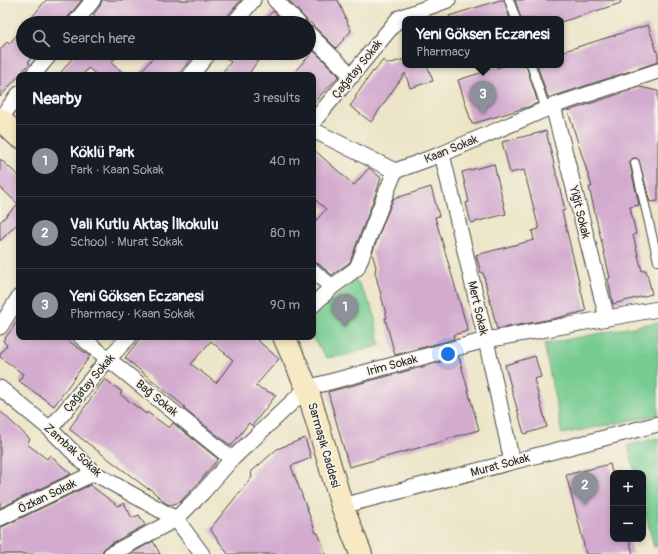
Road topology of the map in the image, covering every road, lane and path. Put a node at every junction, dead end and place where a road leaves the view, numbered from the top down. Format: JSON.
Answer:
{"nodes":[{"id":1,"x":93,"y":0,"type":"edge"},
{"id":2,"x":253,"y":0,"type":"edge"},
{"id":3,"x":275,"y":0,"type":"edge"},
{"id":4,"x":448,"y":0,"type":"edge"},
{"id":5,"x":509,"y":0,"type":"edge"},
{"id":6,"x":80,"y":16,"type":"edge"},
{"id":7,"x":240,"y":16,"type":"edge"},
{"id":8,"x":291,"y":16,"type":"edge"},
{"id":9,"x":404,"y":16,"type":"edge"},
{"id":10,"x":515,"y":16,"type":"edge"},
{"id":11,"x":402,"y":17,"type":"edge"},
{"id":12,"x":316,"y":41,"type":"edge"},
{"id":13,"x":45,"y":60,"type":"edge"},
{"id":14,"x":203,"y":60,"type":"edge"},
{"id":15,"x":532,"y":68,"type":"edge"},
{"id":16,"x":658,"y":71,"type":"edge"},
{"id":17,"x":35,"y":72,"type":"edge"},
{"id":18,"x":193,"y":72,"type":"edge"},
{"id":19,"x":352,"y":76,"type":"junction"},
{"id":20,"x":16,"y":98,"type":"edge"},
{"id":21,"x":550,"y":108,"type":"junction"},
{"id":22,"x":316,"y":118,"type":"edge"},
{"id":23,"x":0,"y":119,"type":"edge"},
{"id":24,"x":316,"y":132,"type":"edge"},
{"id":25,"x":16,"y":134,"type":"edge"},
{"id":26,"x":442,"y":154,"type":"junction"},
{"id":27,"x":634,"y":163,"type":"dead end"},
{"id":28,"x":395,"y":171,"type":"junction"},
{"id":29,"x":658,"y":260,"type":"edge"},
{"id":30,"x":316,"y":274,"type":"edge"},
{"id":31,"x":332,"y":288,"type":"junction"},
{"id":32,"x":16,"y":302,"type":"edge"},
{"id":33,"x":316,"y":302,"type":"edge"},
{"id":34,"x":658,"y":308,"type":"edge"},
{"id":35,"x":607,"y":318,"type":"junction"},
{"id":36,"x":0,"y":327,"type":"edge"},
{"id":37,"x":85,"y":340,"type":"edge"},
{"id":38,"x":126,"y":340,"type":"edge"},
{"id":39,"x":285,"y":340,"type":"edge"},
{"id":40,"x":486,"y":340,"type":"junction"},
{"id":41,"x":108,"y":359,"type":"junction"},
{"id":42,"x":0,"y":388,"type":"edge"},
{"id":43,"x":307,"y":388,"type":"junction"},
{"id":44,"x":658,"y":424,"type":"edge"},
{"id":45,"x":50,"y":429,"type":"junction"},
{"id":46,"x":232,"y":459,"type":"junction"},
{"id":47,"x":512,"y":462,"type":"junction"},
{"id":48,"x":94,"y":473,"type":"junction"},
{"id":49,"x":342,"y":506,"type":"junction"},
{"id":50,"x":0,"y":518,"type":"edge"},
{"id":51,"x":176,"y":519,"type":"junction"},
{"id":52,"x":112,"y":554,"type":"edge"},
{"id":53,"x":202,"y":554,"type":"edge"},
{"id":54,"x":361,"y":554,"type":"edge"}],
"edges":[{"from":1,"to":6,"type":"street"},
{"from":2,"to":7,"type":"street"},
{"from":3,"to":8,"type":"street"},
{"from":4,"to":9,"type":"street","name":"Çağatay Sokak"},
{"from":5,"to":10,"type":"lane"},
{"from":11,"to":19,"type":"street","name":"Çağatay Sokak"},
{"from":12,"to":19,"type":"street"},
{"from":13,"to":17,"type":"street"},
{"from":14,"to":18,"type":"street"},
{"from":15,"to":21,"type":"lane"},
{"from":16,"to":21,"type":"street","name":"Kaan Sokak"},
{"from":19,"to":22,"type":"street","name":"Çağatay Sokak"},
{"from":20,"to":23,"type":"street"},
{"from":21,"to":26,"type":"street","name":"Kaan Sokak"},
{"from":21,"to":35,"type":"street","name":"Yiğit Sokak"},
{"from":23,"to":25,"type":"main road"},
{"from":24,"to":28,"type":"street"},
{"from":26,"to":28,"type":"street","name":"Kaan Sokak"},
{"from":26,"to":40,"type":"street","name":"Mert Sokak"},
{"from":27,"to":29,"type":"lane"},
{"from":28,"to":31,"type":"street"},
{"from":30,"to":31,"type":"street"},
{"from":31,"to":33,"type":"street"},
{"from":32,"to":36,"type":"street"},
{"from":34,"to":35,"type":"street","name":"Irim Sokak"},
{"from":35,"to":40,"type":"street","name":"Irim Sokak"},
{"from":37,"to":41,"type":"street","name":"Bağ Sokak"},
{"from":38,"to":41,"type":"street","name":"Çağatay Sokak"},
{"from":39,"to":43,"type":"main road","name":"Sarmaşık Caddesi"},
{"from":40,"to":43,"type":"street","name":"Irim Sokak"},
{"from":40,"to":47,"type":"street","name":"Mert Sokak"},
{"from":41,"to":45,"type":"street","name":"Çağatay Sokak"},
{"from":41,"to":46,"type":"street","name":"Bağ Sokak"},
{"from":42,"to":45,"type":"street","name":"Zambak Sokak"},
{"from":43,"to":46,"type":"street","name":"Irim Sokak"},
{"from":43,"to":49,"type":"main road","name":"Sarmaşık Caddesi"},
{"from":44,"to":47,"type":"street","name":"Murat Sokak"},
{"from":45,"to":48,"type":"street","name":"Zambak Sokak"},
{"from":46,"to":51,"type":"street","name":"Irim Sokak"},
{"from":47,"to":49,"type":"street","name":"Murat Sokak"},
{"from":48,"to":50,"type":"street","name":"Özkan Sokak"},
{"from":48,"to":51,"type":"street","name":"Zambak Sokak"},
{"from":49,"to":54,"type":"main road","name":"Sarmaşık Caddesi"},
{"from":51,"to":52,"type":"street","name":"Irim Sokak"},
{"from":51,"to":53,"type":"street","name":"Zambak Sokak"}]}
